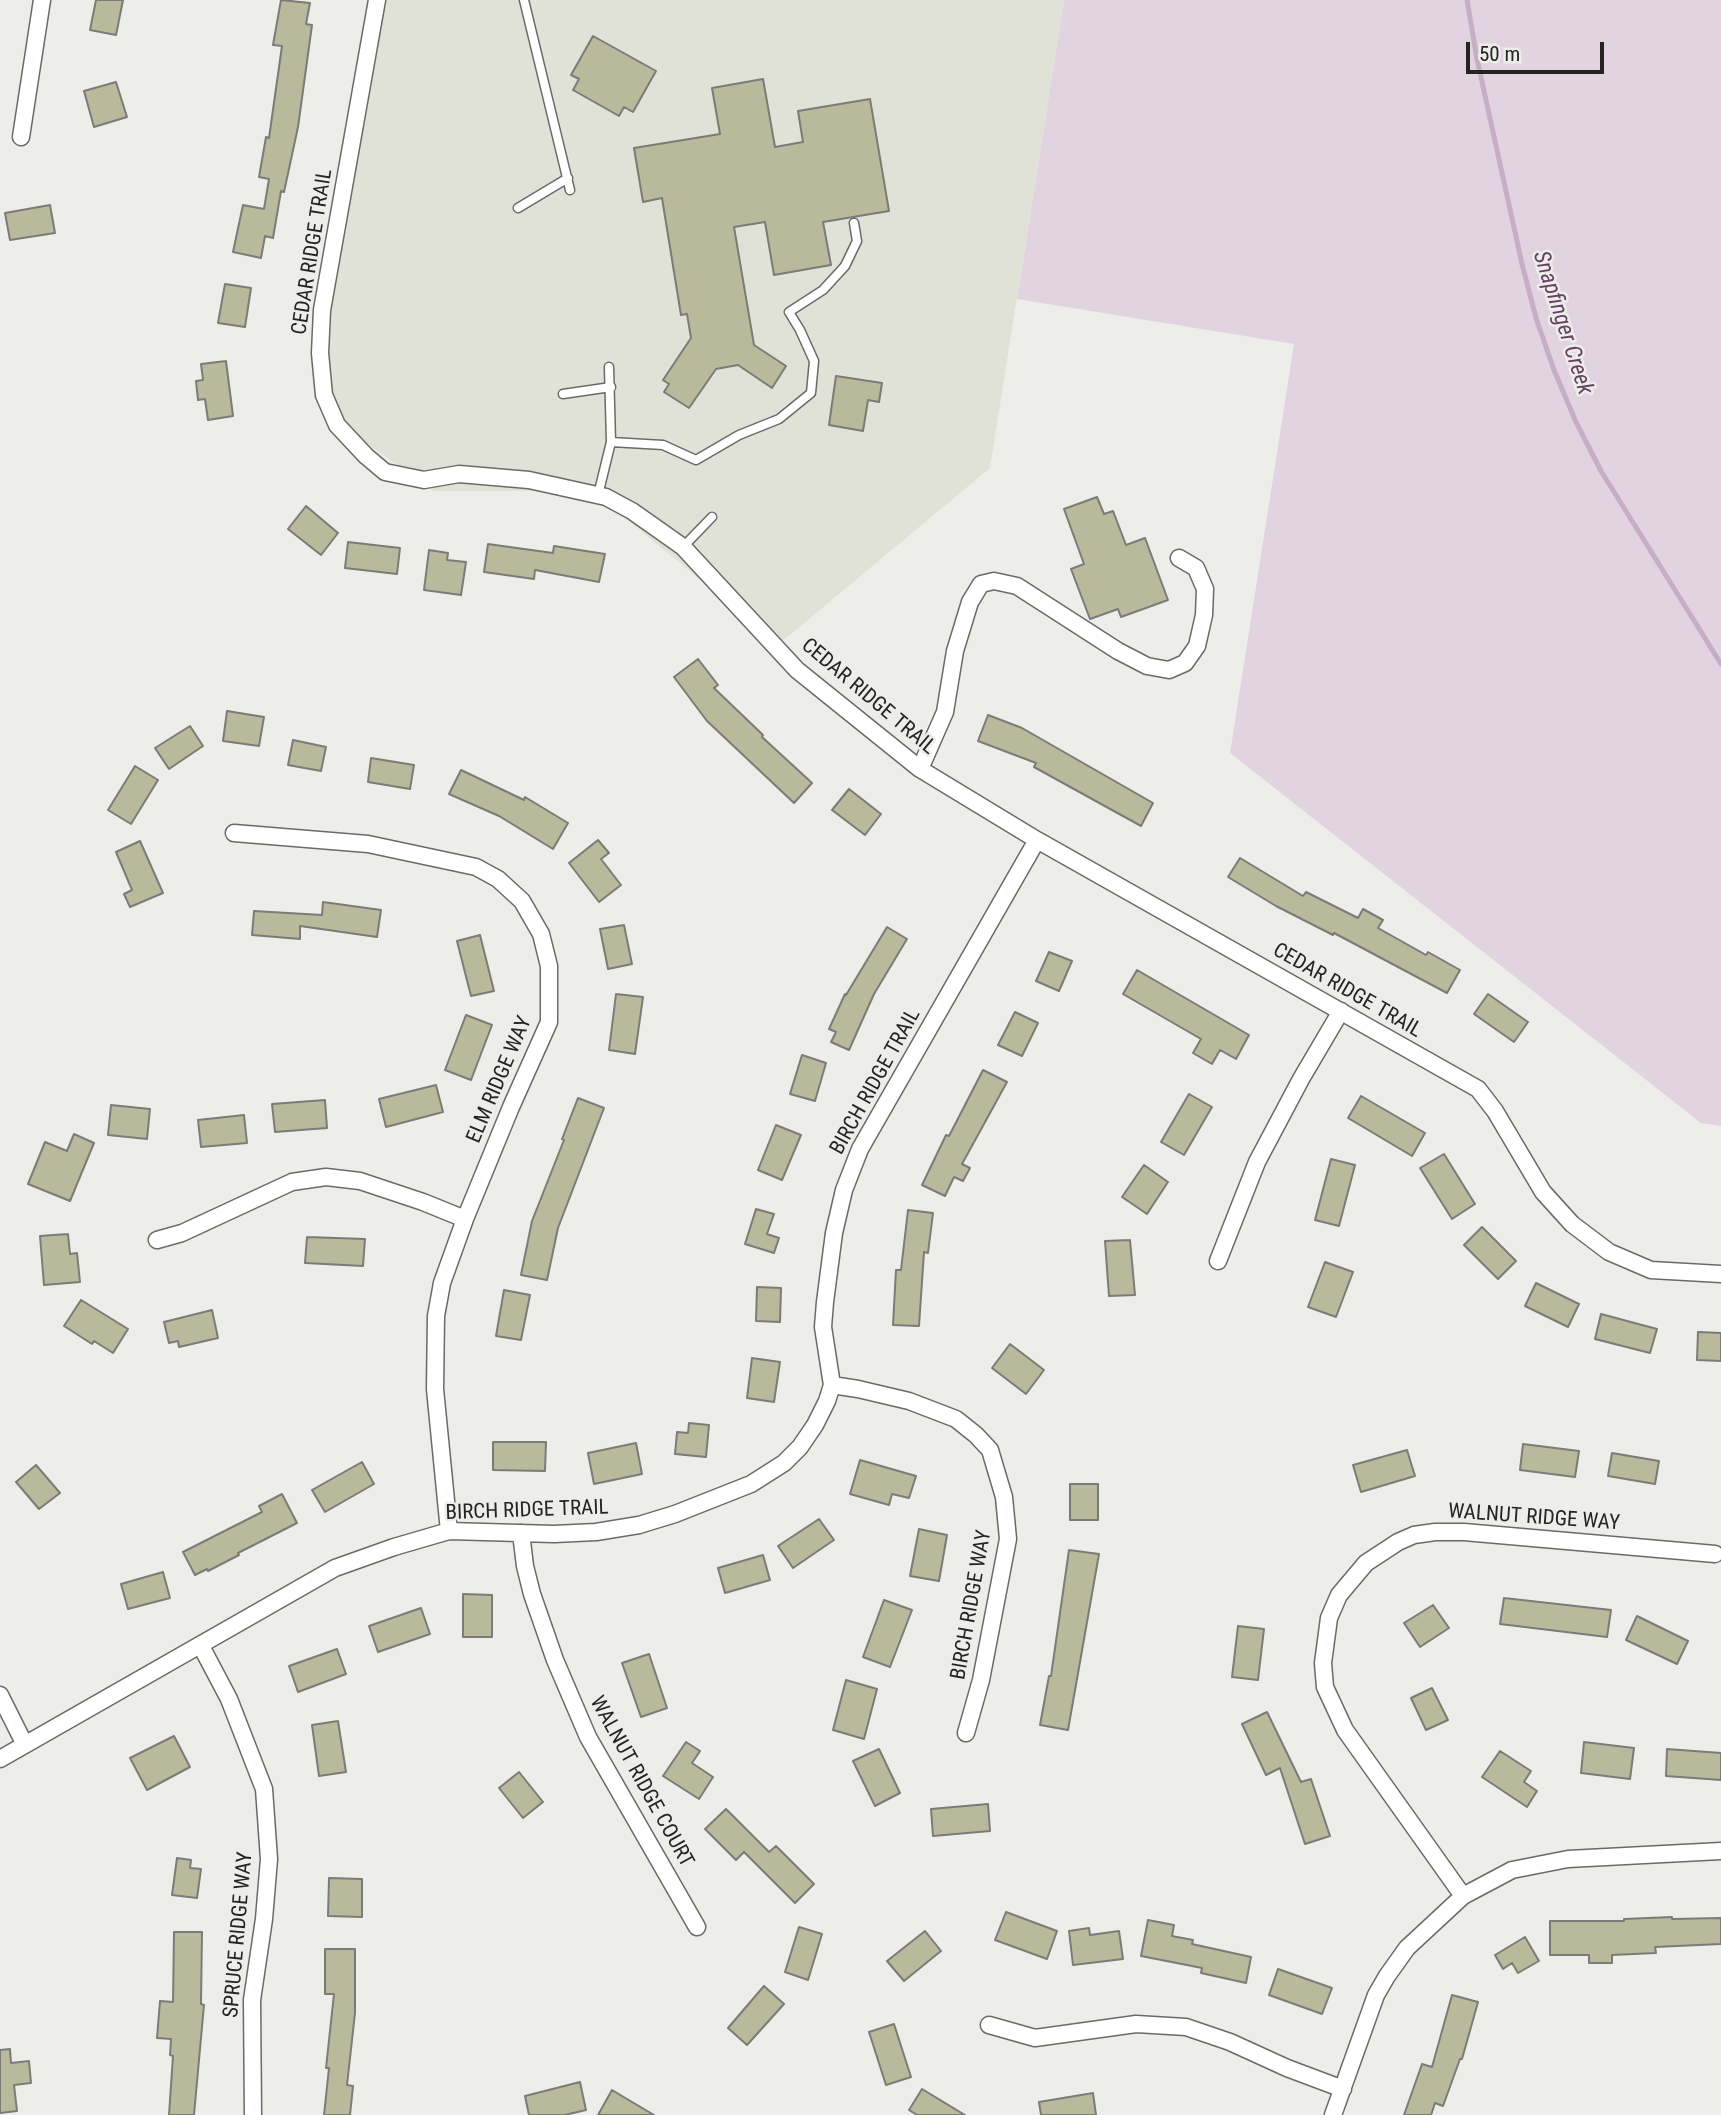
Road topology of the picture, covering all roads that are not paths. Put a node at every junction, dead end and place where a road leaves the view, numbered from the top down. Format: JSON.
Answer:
{"nodes":[{"id":1,"x":42,"y":0,"type":"edge"},
{"id":2,"x":377,"y":0,"type":"edge"},
{"id":3,"x":524,"y":0,"type":"edge"},
{"id":4,"x":20,"y":137,"type":"dead end"},
{"id":5,"x":568,"y":178,"type":"junction"},
{"id":6,"x":570,"y":190,"type":"dead end"},
{"id":7,"x":518,"y":208,"type":"dead end"},
{"id":8,"x":854,"y":223,"type":"dead end"},
{"id":9,"x":609,"y":367,"type":"dead end"},
{"id":10,"x":611,"y":387,"type":"junction"},
{"id":11,"x":563,"y":394,"type":"dead end"},
{"id":12,"x":611,"y":442,"type":"junction"},
{"id":13,"x":598,"y":495,"type":"junction"},
{"id":14,"x":712,"y":517,"type":"dead end"},
{"id":15,"x":683,"y":547,"type":"junction"},
{"id":16,"x":1179,"y":558,"type":"dead end"},
{"id":17,"x":920,"y":769,"type":"junction"},
{"id":18,"x":234,"y":833,"type":"dead end"},
{"id":19,"x":1037,"y":839,"type":"junction"},
{"id":20,"x":1341,"y":1011,"type":"junction"},
{"id":21,"x":465,"y":1219,"type":"junction"},
{"id":22,"x":157,"y":1240,"type":"dead end"},
{"id":23,"x":1218,"y":1261,"type":"dead end"},
{"id":24,"x":1721,"y":1274,"type":"edge"},
{"id":25,"x":832,"y":1385,"type":"junction"},
{"id":26,"x":449,"y":1531,"type":"junction"},
{"id":27,"x":521,"y":1533,"type":"junction"},
{"id":28,"x":1715,"y":1554,"type":"dead end"},
{"id":29,"x":201,"y":1646,"type":"junction"},
{"id":30,"x":0,"y":1695,"type":"edge"},
{"id":31,"x":966,"y":1733,"type":"dead end"},
{"id":32,"x":24,"y":1743,"type":"junction"},
{"id":33,"x":0,"y":1759,"type":"edge"},
{"id":34,"x":1721,"y":1851,"type":"edge"},
{"id":35,"x":1463,"y":1896,"type":"junction"},
{"id":36,"x":697,"y":1927,"type":"dead end"},
{"id":37,"x":989,"y":2025,"type":"dead end"},
{"id":38,"x":1343,"y":2089,"type":"junction"},
{"id":39,"x":253,"y":2115,"type":"edge"},
{"id":40,"x":1333,"y":2115,"type":"edge"}],
"edges":[{"from":1,"to":4,"type":"street"},
{"from":2,"to":13,"type":"street","name":"CEDAR RIDGE TRAIL"},
{"from":3,"to":5,"type":"lane"},
{"from":5,"to":6,"type":"lane"},
{"from":5,"to":7,"type":"lane"},
{"from":8,"to":12,"type":"lane"},
{"from":9,"to":10,"type":"lane"},
{"from":10,"to":11,"type":"lane"},
{"from":10,"to":12,"type":"lane"},
{"from":12,"to":13,"type":"lane"},
{"from":13,"to":15,"type":"street","name":"CEDAR RIDGE TRAIL"},
{"from":14,"to":15,"type":"lane"},
{"from":15,"to":17,"type":"street","name":"CEDAR RIDGE TRAIL"},
{"from":16,"to":17,"type":"street"},
{"from":17,"to":19,"type":"street","name":"CEDAR RIDGE TRAIL"},
{"from":18,"to":21,"type":"street","name":"ELM RIDGE WAY"},
{"from":19,"to":20,"type":"street","name":"CEDAR RIDGE TRAIL"},
{"from":19,"to":25,"type":"street","name":"BIRCH RIDGE TRAIL"},
{"from":20,"to":23,"type":"street"},
{"from":20,"to":24,"type":"street","name":"CEDAR RIDGE TRAIL"},
{"from":21,"to":22,"type":"street"},
{"from":21,"to":26,"type":"street","name":"ELM RIDGE WAY"},
{"from":25,"to":27,"type":"street","name":"BIRCH RIDGE TRAIL"},
{"from":25,"to":31,"type":"street","name":"BIRCH RIDGE WAY"},
{"from":26,"to":27,"type":"street","name":"BIRCH RIDGE TRAIL"},
{"from":26,"to":29,"type":"street","name":"BIRCH RIDGE TRAIL"},
{"from":27,"to":36,"type":"street","name":"WALNUT RIDGE COURT"},
{"from":28,"to":35,"type":"street","name":"WALNUT RIDGE WAY"},
{"from":29,"to":32,"type":"street","name":"BIRCH RIDGE TRAIL"},
{"from":29,"to":39,"type":"street","name":"SPRUCE RIDGE WAY"},
{"from":30,"to":32,"type":"street"},
{"from":32,"to":33,"type":"street","name":"BIRCH RIDGE TRAIL"},
{"from":34,"to":35,"type":"street"},
{"from":35,"to":38,"type":"street"},
{"from":37,"to":38,"type":"street"},
{"from":38,"to":40,"type":"street"}]}
